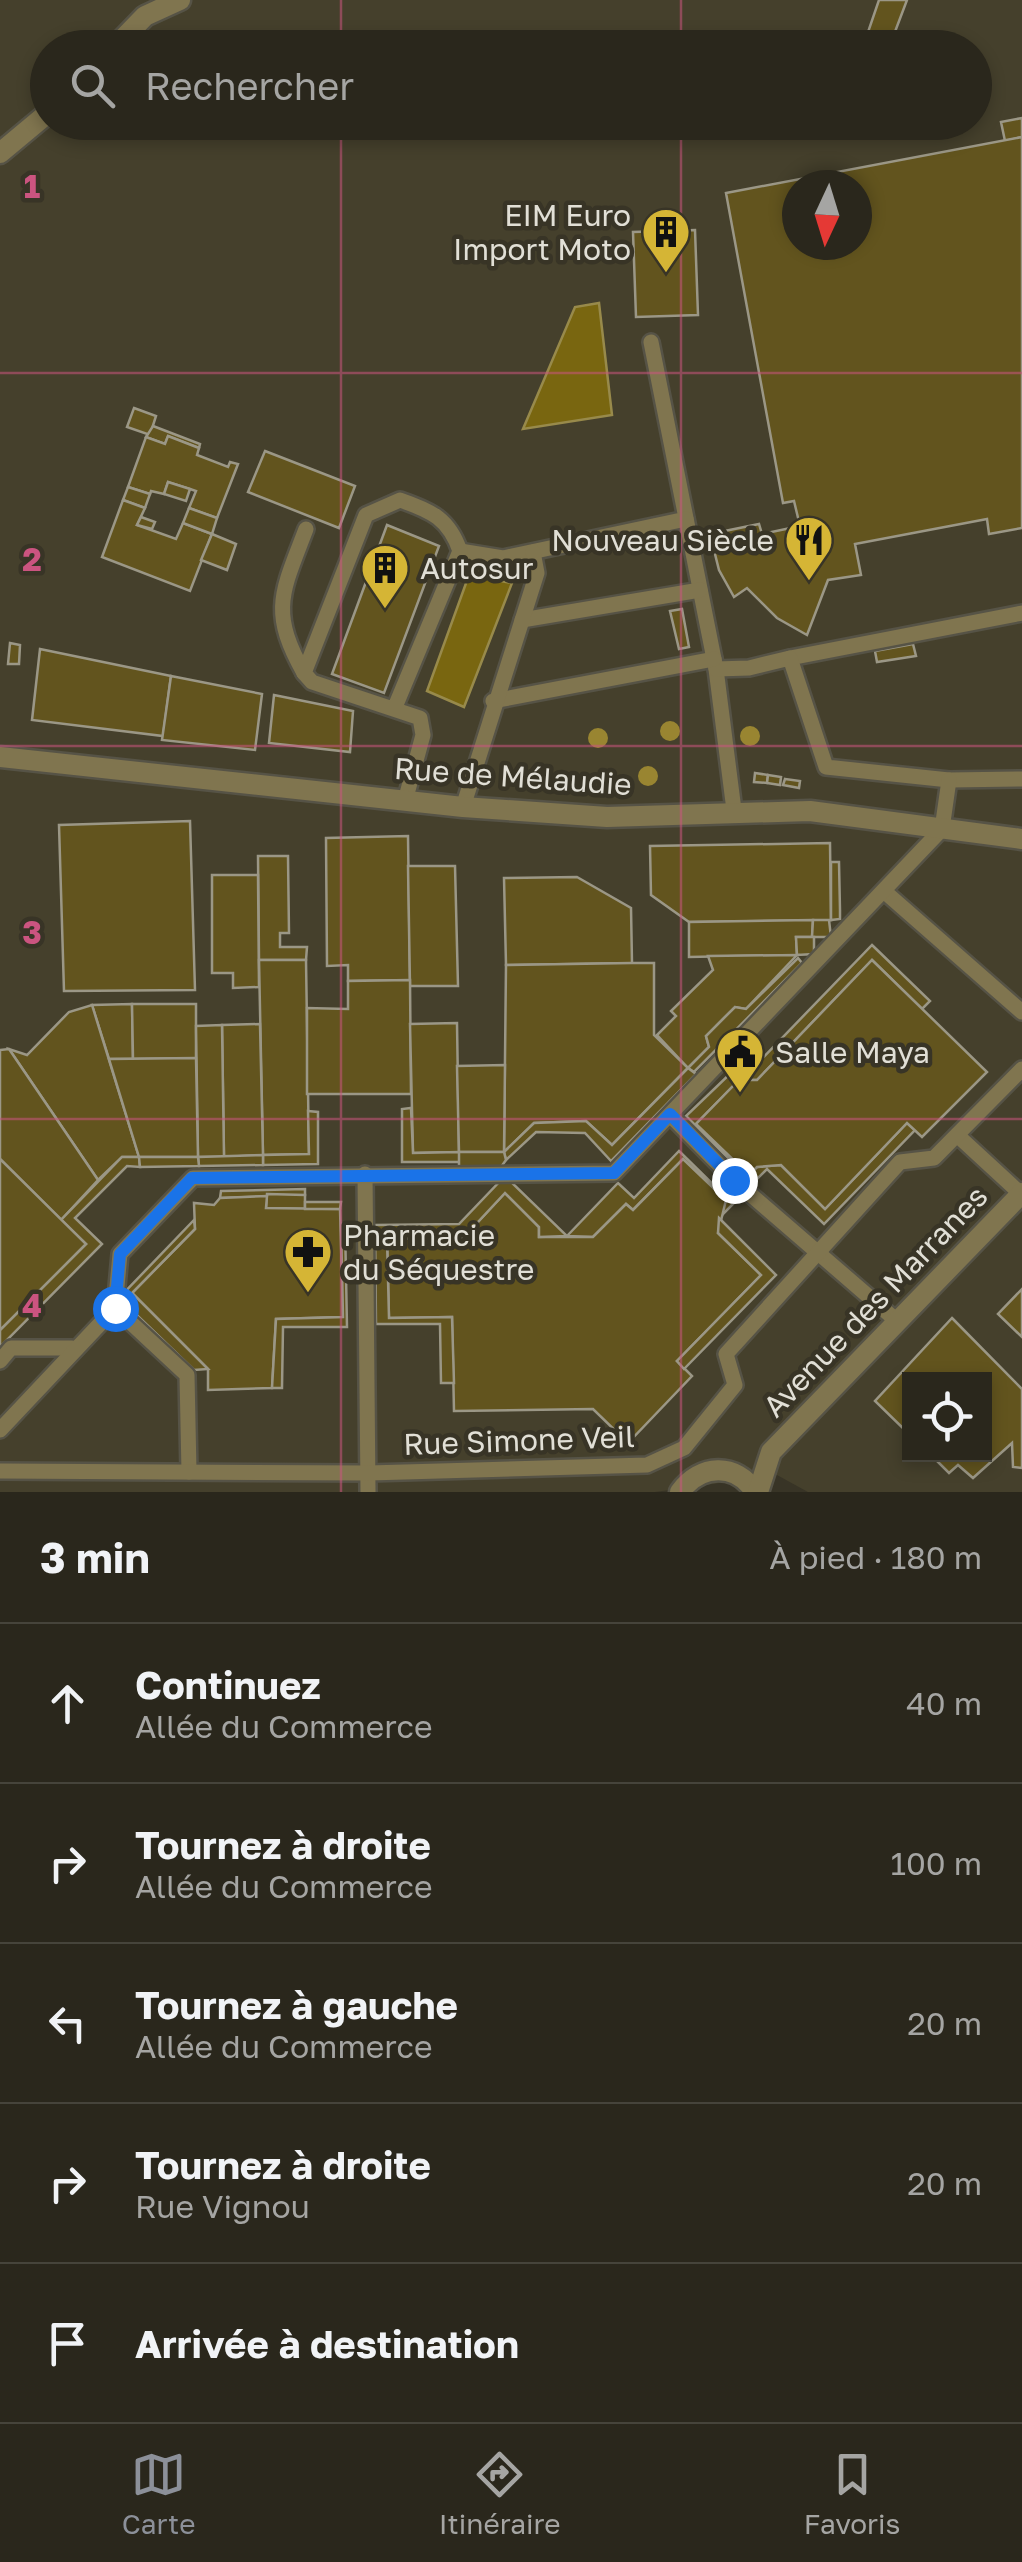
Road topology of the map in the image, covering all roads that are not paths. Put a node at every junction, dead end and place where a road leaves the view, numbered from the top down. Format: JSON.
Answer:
{"nodes":[{"id":1,"x":180,"y":0,"type":"edge"},
{"id":2,"x":131,"y":30,"type":"edge"},
{"id":3,"x":30,"y":128,"type":"edge"},
{"id":4,"x":0,"y":153,"type":"edge"},
{"id":5,"x":651,"y":342,"type":"dead end"},
{"id":6,"x":686,"y":520,"type":"junction"},
{"id":7,"x":306,"y":529,"type":"dead end"},
{"id":8,"x":460,"y":551,"type":"junction"},
{"id":9,"x":533,"y":552,"type":"junction"},
{"id":10,"x":700,"y":590,"type":"junction"},
{"id":11,"x":1022,"y":613,"type":"edge"},
{"id":12,"x":522,"y":620,"type":"junction"},
{"id":13,"x":790,"y":658,"type":"junction"},
{"id":14,"x":715,"y":664,"type":"junction"},
{"id":15,"x":304,"y":673,"type":"junction"},
{"id":16,"x":493,"y":701,"type":"junction"},
{"id":17,"x":396,"y":707,"type":"junction"},
{"id":18,"x":0,"y":757,"type":"edge"},
{"id":19,"x":949,"y":780,"type":"junction"},
{"id":20,"x":1022,"y":780,"type":"edge"},
{"id":21,"x":405,"y":801,"type":"junction"},
{"id":22,"x":463,"y":807,"type":"junction"},
{"id":23,"x":734,"y":810,"type":"junction"},
{"id":24,"x":942,"y":829,"type":"junction"},
{"id":25,"x":1022,"y":838,"type":"edge"},
{"id":26,"x":885,"y":892,"type":"junction"},
{"id":27,"x":1022,"y":1012,"type":"edge"},
{"id":28,"x":1022,"y":1069,"type":"edge"},
{"id":29,"x":670,"y":1114,"type":"junction"},
{"id":30,"x":956,"y":1135,"type":"junction"},
{"id":31,"x":365,"y":1174,"type":"junction"},
{"id":32,"x":1021,"y":1193,"type":"edge"},
{"id":33,"x":820,"y":1251,"type":"junction"},
{"id":34,"x":115,"y":1308,"type":"junction"},
{"id":35,"x":898,"y":1320,"type":"junction"},
{"id":36,"x":72,"y":1348,"type":"junction"},
{"id":37,"x":0,"y":1361,"type":"edge"},
{"id":38,"x":0,"y":1430,"type":"edge"},
{"id":39,"x":770,"y":1452,"type":"junction"},
{"id":40,"x":726,"y":1470,"type":"junction"},
{"id":41,"x":0,"y":1471,"type":"edge"},
{"id":42,"x":189,"y":1472,"type":"junction"},
{"id":43,"x":369,"y":1473,"type":"junction"},
{"id":44,"x":679,"y":1491,"type":"edge"},
{"id":45,"x":368,"y":1492,"type":"edge"},
{"id":46,"x":756,"y":1492,"type":"edge"}],
"edges":[{"from":1,"to":2,"type":"street"},
{"from":3,"to":4,"type":"street"},
{"from":5,"to":6,"type":"lane"},
{"from":6,"to":9,"type":"lane"},
{"from":6,"to":10,"type":"lane"},
{"from":7,"to":15,"type":"lane"},
{"from":8,"to":9,"type":"lane"},
{"from":8,"to":15,"type":"lane"},
{"from":8,"to":17,"type":"lane"},
{"from":9,"to":12,"type":"lane"},
{"from":10,"to":12,"type":"lane"},
{"from":10,"to":14,"type":"lane"},
{"from":11,"to":13,"type":"lane"},
{"from":12,"to":16,"type":"lane"},
{"from":13,"to":14,"type":"lane"},
{"from":13,"to":19,"type":"lane"},
{"from":14,"to":16,"type":"lane"},
{"from":14,"to":23,"type":"lane"},
{"from":15,"to":17,"type":"lane"},
{"from":16,"to":22,"type":"lane"},
{"from":17,"to":21,"type":"lane"},
{"from":18,"to":21,"type":"street","name":"Rue de Mélaudie"},
{"from":19,"to":20,"type":"lane"},
{"from":19,"to":24,"type":"lane"},
{"from":21,"to":22,"type":"street","name":"Rue de Mélaudie"},
{"from":22,"to":23,"type":"street","name":"Rue de Mélaudie"},
{"from":23,"to":24,"type":"street","name":"Rue de Mélaudie"},
{"from":24,"to":25,"type":"street","name":"Rue de Mélaudie"},
{"from":24,"to":26,"type":"lane"},
{"from":26,"to":27,"type":"lane"},
{"from":26,"to":29,"type":"lane"},
{"from":28,"to":30,"type":"lane","name":"Rue Simone Veil"},
{"from":29,"to":31,"type":"lane"},
{"from":29,"to":33,"type":"lane"},
{"from":30,"to":32,"type":"lane"},
{"from":30,"to":33,"type":"lane","name":"Rue Simone Veil"},
{"from":31,"to":34,"type":"lane"},
{"from":31,"to":43,"type":"lane"},
{"from":32,"to":35,"type":"street","name":"Avenue des Marranes"},
{"from":33,"to":35,"type":"lane"},
{"from":33,"to":43,"type":"lane","name":"Rue Simone Veil"},
{"from":34,"to":36,"type":"lane"},
{"from":34,"to":42,"type":"lane"},
{"from":35,"to":39,"type":"street","name":"Avenue des Marranes"},
{"from":36,"to":37,"type":"lane"},
{"from":36,"to":38,"type":"lane"},
{"from":39,"to":40,"type":"street","name":"Avenue des Marranes"},
{"from":39,"to":46,"type":"street","name":"Avenue des Marranes"},
{"from":40,"to":44,"type":"street","name":"Avenue des Marranes"},
{"from":40,"to":46,"type":"street"},
{"from":41,"to":42,"type":"lane","name":"Rue Simone Veil"},
{"from":42,"to":43,"type":"lane","name":"Rue Simone Veil"},
{"from":43,"to":45,"type":"lane"}]}
